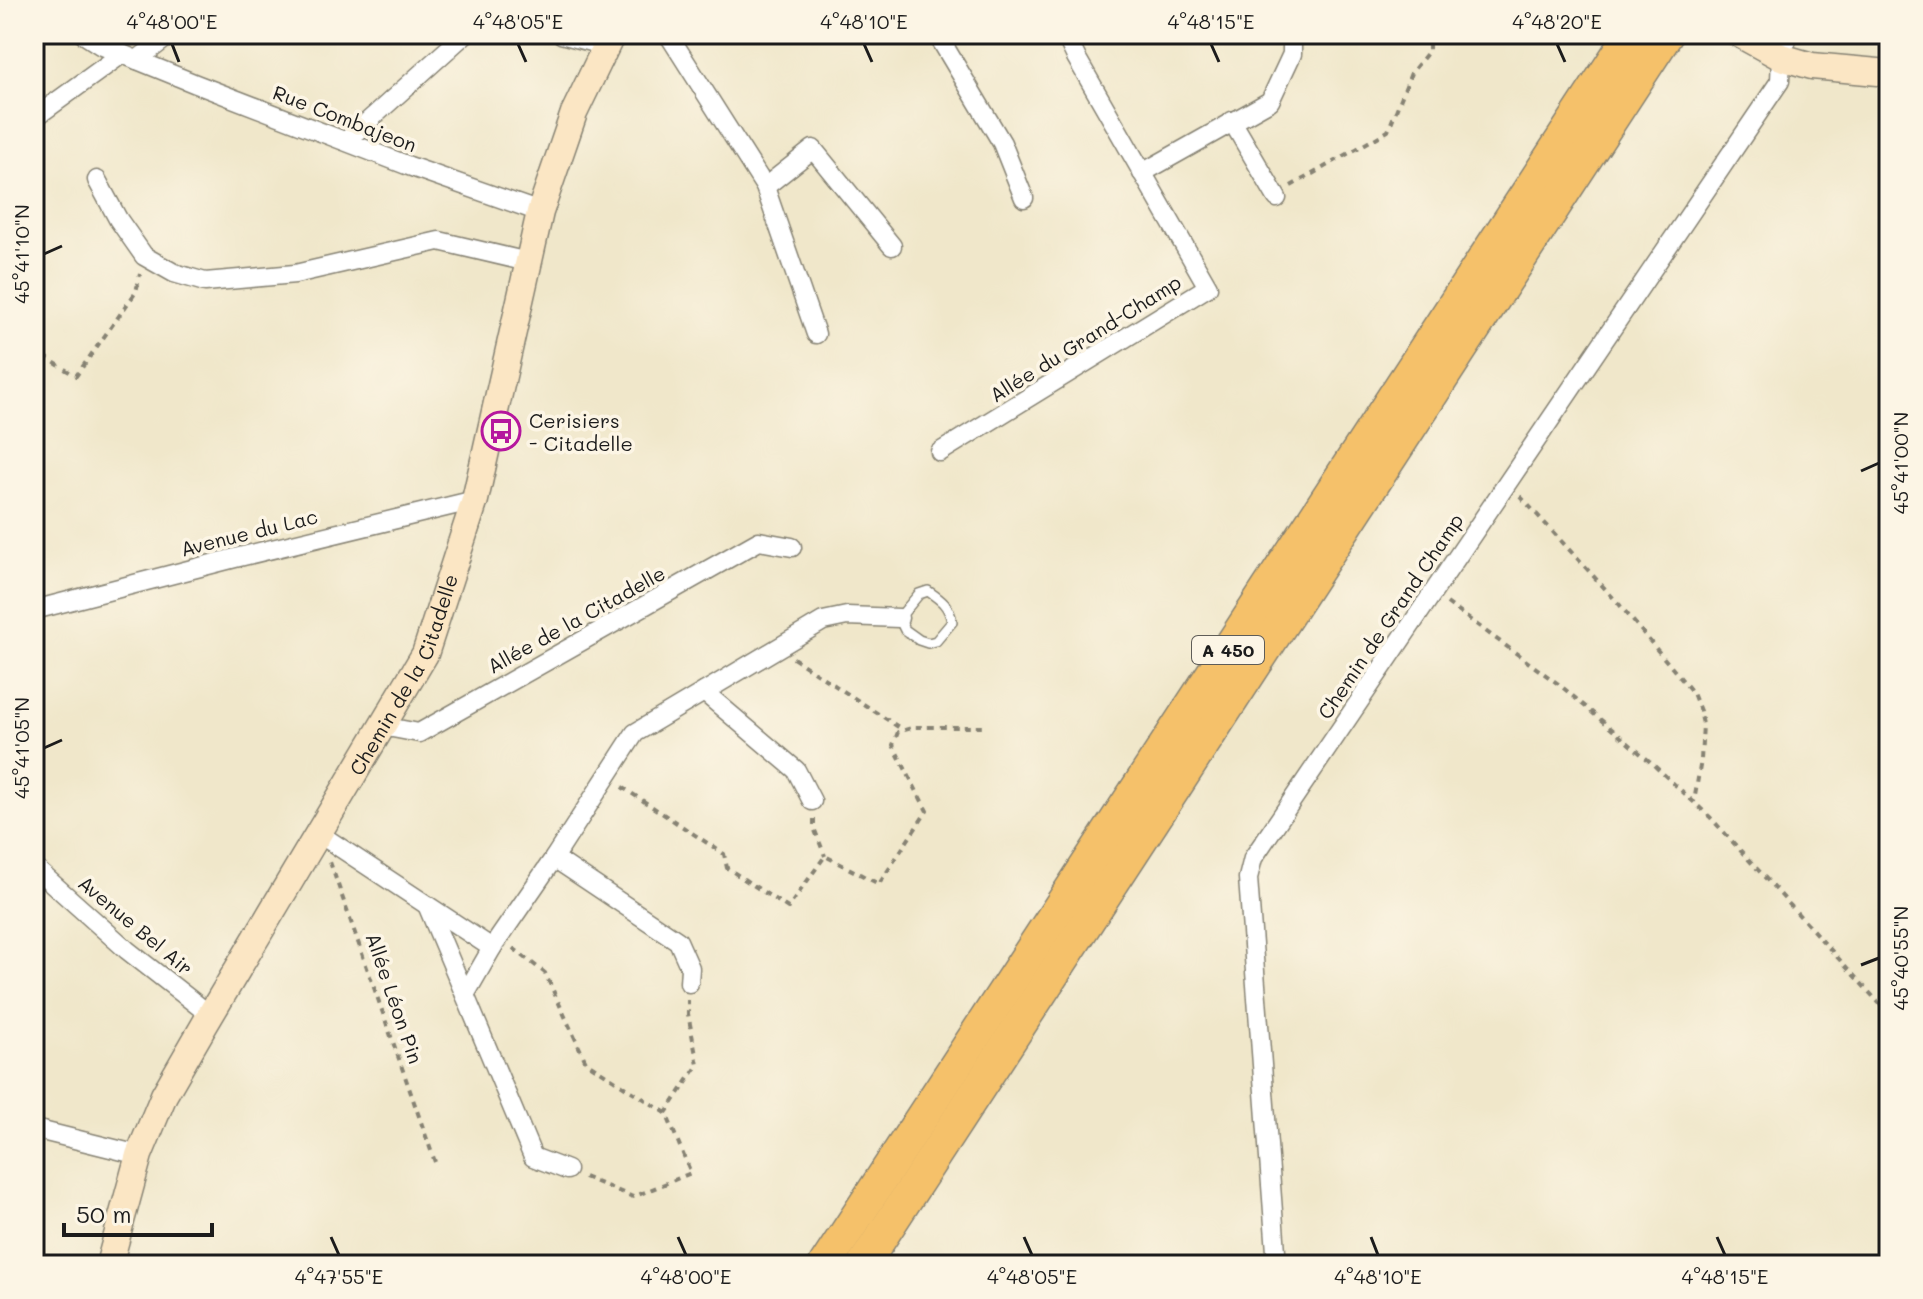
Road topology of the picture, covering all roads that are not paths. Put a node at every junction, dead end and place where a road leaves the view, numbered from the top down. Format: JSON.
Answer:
{"nodes":[{"id":1,"x":83,"y":34,"type":"edge"},
{"id":2,"x":171,"y":34,"type":"edge"},
{"id":3,"x":465,"y":34,"type":"edge"},
{"id":4,"x":561,"y":34,"type":"edge"},
{"id":5,"x":668,"y":34,"type":"edge"},
{"id":6,"x":937,"y":34,"type":"edge"},
{"id":7,"x":1065,"y":34,"type":"edge"},
{"id":8,"x":1292,"y":34,"type":"edge"},
{"id":9,"x":1631,"y":34,"type":"edge"},
{"id":10,"x":1667,"y":34,"type":"edge"},
{"id":11,"x":1740,"y":34,"type":"edge"},
{"id":12,"x":609,"y":40,"type":"edge"},
{"id":13,"x":1785,"y":46,"type":"edge"},
{"id":14,"x":130,"y":57,"type":"junction"},
{"id":15,"x":1889,"y":73,"type":"edge"},
{"id":16,"x":34,"y":118,"type":"edge"},
{"id":17,"x":1232,"y":121,"type":"junction"},
{"id":18,"x":346,"y":141,"type":"junction"},
{"id":19,"x":1142,"y":173,"type":"junction"},
{"id":20,"x":97,"y":180,"type":"dead end"},
{"id":21,"x":765,"y":187,"type":"junction"},
{"id":22,"x":1024,"y":198,"type":"dead end"},
{"id":23,"x":1277,"y":198,"type":"road end"},
{"id":24,"x":540,"y":212,"type":"junction"},
{"id":25,"x":892,"y":246,"type":"dead end"},
{"id":26,"x":528,"y":262,"type":"junction"},
{"id":27,"x":816,"y":334,"type":"dead end"},
{"id":28,"x":940,"y":452,"type":"dead end"},
{"id":29,"x":475,"y":500,"type":"junction"},
{"id":30,"x":792,"y":547,"type":"dead end"},
{"id":31,"x":34,"y":610,"type":"edge"},
{"id":32,"x":899,"y":618,"type":"junction"},
{"id":33,"x":704,"y":692,"type":"junction"},
{"id":34,"x":382,"y":726,"type":"junction"},
{"id":35,"x":812,"y":801,"type":"road end"},
{"id":36,"x":328,"y":839,"type":"junction"},
{"id":37,"x":554,"y":858,"type":"junction"},
{"id":38,"x":34,"y":867,"type":"edge"},
{"id":39,"x":427,"y":905,"type":"junction"},
{"id":40,"x":496,"y":943,"type":"junction"},
{"id":41,"x":689,"y":983,"type":"road end"},
{"id":42,"x":465,"y":995,"type":"junction"},
{"id":43,"x":210,"y":1015,"type":"junction"},
{"id":44,"x":34,"y":1129,"type":"edge"},
{"id":45,"x":139,"y":1155,"type":"junction"},
{"id":46,"x":567,"y":1170,"type":"road end"},
{"id":47,"x":109,"y":1265,"type":"edge"},
{"id":48,"x":825,"y":1265,"type":"edge"},
{"id":49,"x":863,"y":1265,"type":"edge"},
{"id":50,"x":1277,"y":1265,"type":"edge"}],
"edges":[{"from":1,"to":14,"type":"street","name":"Rue Combajeon"},
{"from":2,"to":14,"type":"street"},
{"from":3,"to":18,"type":"street"},
{"from":4,"to":12,"type":"street","name":"Chemin de la Citadelle"},
{"from":5,"to":21,"type":"street"},
{"from":6,"to":22,"type":"street"},
{"from":7,"to":19,"type":"street","name":"Allée du Grand-Champ"},
{"from":8,"to":17,"type":"street"},
{"from":9,"to":48,"type":"highway","number":"A 450"},
{"from":10,"to":49,"type":"highway","number":"A 450"},
{"from":11,"to":13,"type":"street"},
{"from":12,"to":24,"type":"street","name":"Chemin de la Citadelle"},
{"from":13,"to":15,"type":"street"},
{"from":13,"to":50,"type":"street","name":"Chemin de Grand Champ"},
{"from":14,"to":16,"type":"street"},
{"from":14,"to":18,"type":"street","name":"Rue Combajeon"},
{"from":17,"to":19,"type":"street"},
{"from":17,"to":23,"type":"street"},
{"from":18,"to":24,"type":"street","name":"Rue Combajeon"},
{"from":19,"to":28,"type":"street","name":"Allée du Grand-Champ"},
{"from":20,"to":26,"type":"street"},
{"from":21,"to":25,"type":"street"},
{"from":21,"to":27,"type":"street"},
{"from":24,"to":26,"type":"street","name":"Chemin de la Citadelle"},
{"from":26,"to":29,"type":"street","name":"Chemin de la Citadelle"},
{"from":29,"to":31,"type":"street","name":"Avenue du Lac"},
{"from":29,"to":34,"type":"street","name":"Chemin de la Citadelle"},
{"from":30,"to":34,"type":"street","name":"Allée de la Citadelle"},
{"from":32,"to":32,"type":"lane"},
{"from":32,"to":33,"type":"street"},
{"from":33,"to":35,"type":"street"},
{"from":33,"to":37,"type":"street"},
{"from":34,"to":36,"type":"street","name":"Chemin de la Citadelle"},
{"from":36,"to":39,"type":"street"},
{"from":36,"to":43,"type":"street","name":"Chemin de la Citadelle"},
{"from":37,"to":40,"type":"street"},
{"from":37,"to":41,"type":"street"},
{"from":38,"to":43,"type":"street","name":"Avenue Bel Air"},
{"from":39,"to":40,"type":"street"},
{"from":39,"to":42,"type":"street"},
{"from":40,"to":42,"type":"street"},
{"from":42,"to":46,"type":"street"},
{"from":43,"to":45,"type":"street","name":"Chemin de la Citadelle"},
{"from":44,"to":45,"type":"street"},
{"from":45,"to":47,"type":"street","name":"Chemin de la Citadelle"}]}
